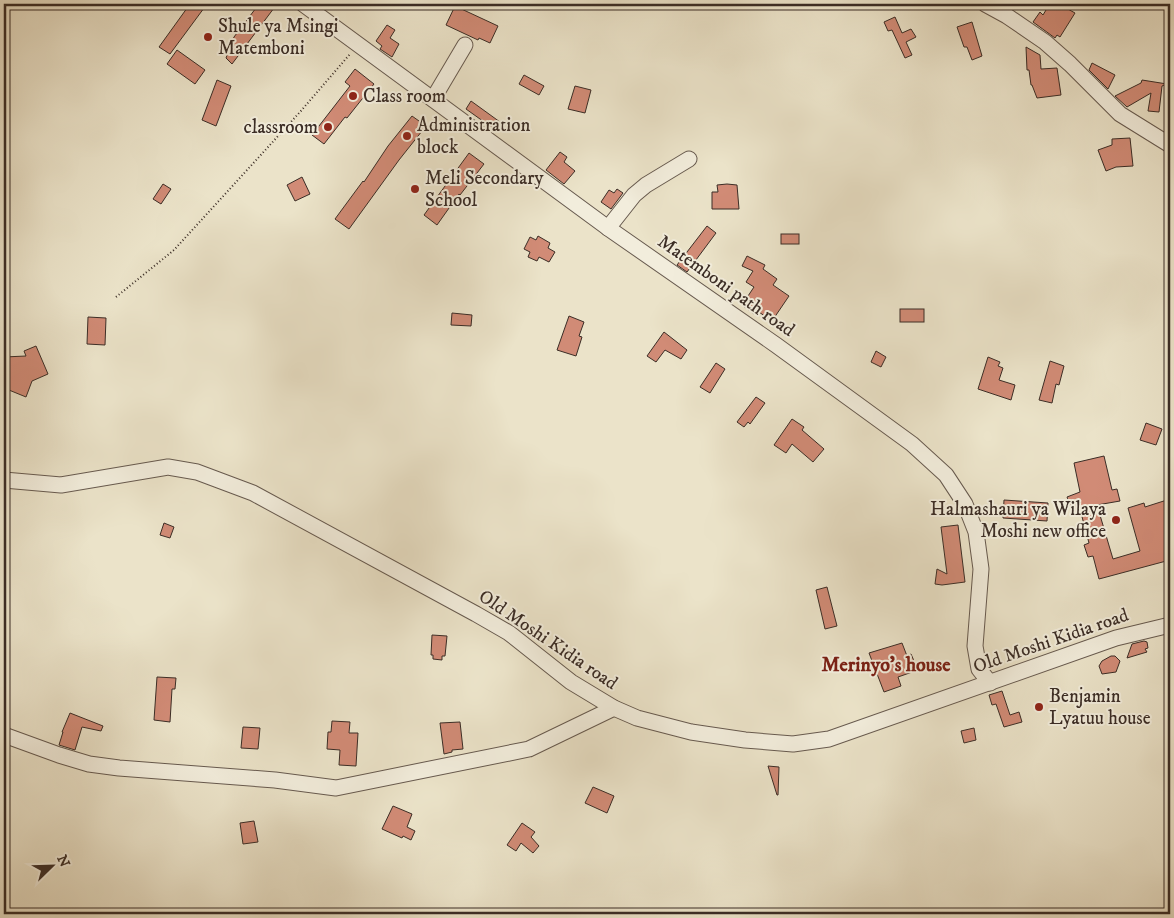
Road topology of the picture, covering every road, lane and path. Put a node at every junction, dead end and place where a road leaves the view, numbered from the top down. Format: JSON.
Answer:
{"nodes":[{"id":1,"x":303,"y":4,"type":"edge"},
{"id":2,"x":985,"y":4,"type":"edge"},
{"id":3,"x":358,"y":44,"type":"junction"},
{"id":4,"x":464,"y":45,"type":"dead end"},
{"id":5,"x":432,"y":99,"type":"junction"},
{"id":6,"x":1170,"y":144,"type":"edge"},
{"id":7,"x":690,"y":159,"type":"dead end"},
{"id":8,"x":608,"y":228,"type":"junction"},
{"id":9,"x":116,"y":297,"type":"dead end"},
{"id":10,"x":4,"y":480,"type":"edge"},
{"id":11,"x":1170,"y":625,"type":"edge"},
{"id":12,"x":990,"y":683,"type":"junction"},
{"id":13,"x":614,"y":708,"type":"junction"},
{"id":14,"x":4,"y":735,"type":"edge"}],
"edges":[{"from":1,"to":3,"type":"street","name":"Matemboni path road"},
{"from":2,"to":6,"type":"street"},
{"from":3,"to":5,"type":"street","name":"Matemboni path road"},
{"from":3,"to":9,"type":"path"},
{"from":4,"to":5,"type":"street"},
{"from":5,"to":8,"type":"street","name":"Matemboni path road"},
{"from":7,"to":8,"type":"street"},
{"from":8,"to":12,"type":"street","name":"Matemboni path road"},
{"from":10,"to":13,"type":"street","name":"Old Moshi Kidia road"},
{"from":11,"to":12,"type":"street","name":"Old Moshi Kidia road"},
{"from":12,"to":13,"type":"street","name":"Old Moshi Kidia road"},
{"from":13,"to":14,"type":"street"}]}
